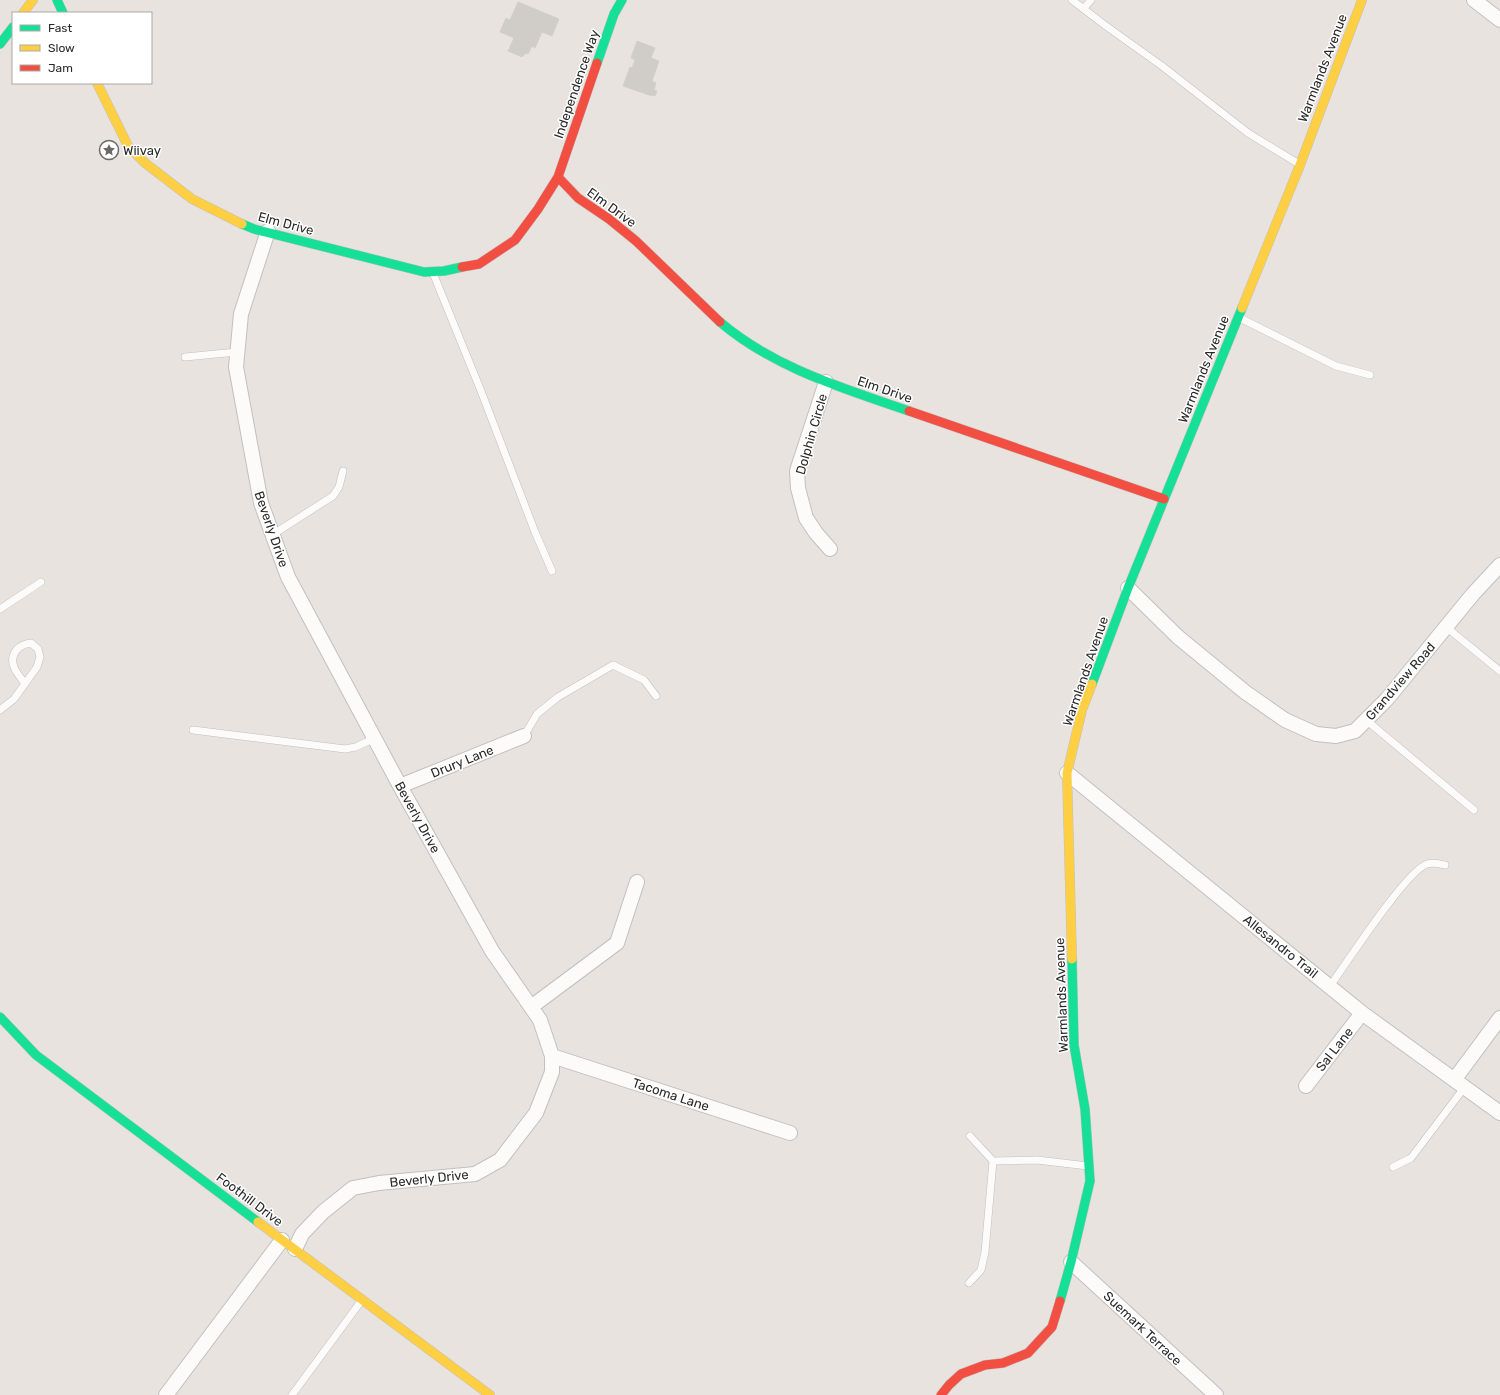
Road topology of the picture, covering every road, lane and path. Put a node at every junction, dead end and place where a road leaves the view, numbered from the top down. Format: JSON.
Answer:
{"nodes":[{"id":1,"x":33,"y":0,"type":"edge"},
{"id":2,"x":57,"y":0,"type":"edge"},
{"id":3,"x":622,"y":0,"type":"edge"},
{"id":4,"x":1072,"y":0,"type":"edge"},
{"id":5,"x":1091,"y":0,"type":"edge"},
{"id":6,"x":1362,"y":0,"type":"edge"},
{"id":7,"x":1474,"y":0,"type":"edge"},
{"id":8,"x":1083,"y":9,"type":"junction"},
{"id":9,"x":24,"y":12,"type":"edge"},
{"id":10,"x":63,"y":12,"type":"edge"},
{"id":11,"x":1500,"y":20,"type":"edge"},
{"id":12,"x":12,"y":28,"type":"edge"},
{"id":13,"x":0,"y":44,"type":"edge"},
{"id":14,"x":97,"y":84,"type":"edge"},
{"id":15,"x":1300,"y":164,"type":"junction"},
{"id":16,"x":558,"y":177,"type":"junction"},
{"id":17,"x":268,"y":231,"type":"junction"},
{"id":18,"x":432,"y":271,"type":"junction"},
{"id":19,"x":1238,"y":318,"type":"junction"},
{"id":20,"x":237,"y":352,"type":"junction"},
{"id":21,"x":185,"y":357,"type":"dead end"},
{"id":22,"x":1370,"y":375,"type":"dead end"},
{"id":23,"x":826,"y":382,"type":"junction"},
{"id":24,"x":343,"y":471,"type":"dead end"},
{"id":25,"x":1164,"y":499,"type":"junction"},
{"id":26,"x":272,"y":535,"type":"junction"},
{"id":27,"x":830,"y":549,"type":"dead end"},
{"id":28,"x":1500,"y":565,"type":"edge"},
{"id":29,"x":552,"y":571,"type":"dead end"},
{"id":30,"x":41,"y":582,"type":"dead end"},
{"id":31,"x":1128,"y":588,"type":"junction"},
{"id":32,"x":0,"y":609,"type":"edge"},
{"id":33,"x":1446,"y":627,"type":"junction"},
{"id":34,"x":1500,"y":671,"type":"edge"},
{"id":35,"x":25,"y":683,"type":"junction"},
{"id":36,"x":656,"y":696,"type":"dead end"},
{"id":37,"x":0,"y":710,"type":"edge"},
{"id":38,"x":1366,"y":720,"type":"junction"},
{"id":39,"x":193,"y":730,"type":"dead end"},
{"id":40,"x":524,"y":736,"type":"joint"},
{"id":41,"x":375,"y":738,"type":"junction"},
{"id":42,"x":1067,"y":772,"type":"junction"},
{"id":43,"x":400,"y":786,"type":"junction"},
{"id":44,"x":1474,"y":810,"type":"dead end"},
{"id":45,"x":1445,"y":865,"type":"dead end"},
{"id":46,"x":637,"y":882,"type":"dead end"},
{"id":47,"x":1330,"y":986,"type":"junction"},
{"id":48,"x":531,"y":1007,"type":"junction"},
{"id":49,"x":1362,"y":1013,"type":"junction"},
{"id":50,"x":0,"y":1017,"type":"edge"},
{"id":51,"x":1500,"y":1018,"type":"edge"},
{"id":52,"x":552,"y":1056,"type":"junction"},
{"id":53,"x":1459,"y":1084,"type":"junction"},
{"id":54,"x":1306,"y":1086,"type":"dead end"},
{"id":55,"x":1500,"y":1113,"type":"edge"},
{"id":56,"x":790,"y":1133,"type":"dead end"},
{"id":57,"x":970,"y":1136,"type":"dead end"},
{"id":58,"x":993,"y":1161,"type":"junction"},
{"id":59,"x":1089,"y":1166,"type":"junction"},
{"id":60,"x":1394,"y":1167,"type":"dead end"},
{"id":61,"x":282,"y":1240,"type":"junction"},
{"id":62,"x":294,"y":1249,"type":"junction"},
{"id":63,"x":1071,"y":1262,"type":"junction"},
{"id":64,"x":969,"y":1283,"type":"dead end"},
{"id":65,"x":362,"y":1300,"type":"junction"},
{"id":66,"x":166,"y":1395,"type":"edge"},
{"id":67,"x":292,"y":1395,"type":"edge"},
{"id":68,"x":490,"y":1395,"type":"edge"},
{"id":69,"x":941,"y":1395,"type":"edge"},
{"id":70,"x":1216,"y":1395,"type":"edge"}],
"edges":[{"from":1,"to":9,"type":"street"},
{"from":2,"to":10,"type":"street"},
{"from":3,"to":16,"type":"street","name":"Independence Way"},
{"from":4,"to":8,"type":"lane"},
{"from":5,"to":8,"type":"lane"},
{"from":6,"to":15,"type":"street","name":"Warmlands Avenue"},
{"from":7,"to":11,"type":"street"},
{"from":8,"to":15,"type":"lane"},
{"from":12,"to":13,"type":"street"},
{"from":14,"to":17,"type":"street","name":"Elm Drive"},
{"from":15,"to":19,"type":"street","name":"Warmlands Avenue"},
{"from":16,"to":18,"type":"street","name":"Elm Drive"},
{"from":16,"to":23,"type":"street","name":"Elm Drive"},
{"from":17,"to":18,"type":"street","name":"Elm Drive"},
{"from":17,"to":20,"type":"street","name":"Beverly Drive"},
{"from":18,"to":29,"type":"lane"},
{"from":19,"to":22,"type":"lane"},
{"from":19,"to":25,"type":"street","name":"Warmlands Avenue"},
{"from":20,"to":21,"type":"lane"},
{"from":20,"to":26,"type":"street","name":"Beverly Drive"},
{"from":23,"to":25,"type":"street","name":"Elm Drive"},
{"from":23,"to":27,"type":"street","name":"Dolphin Circle"},
{"from":24,"to":26,"type":"lane"},
{"from":25,"to":31,"type":"street","name":"Warmlands Avenue"},
{"from":26,"to":41,"type":"street","name":"Beverly Drive"},
{"from":28,"to":33,"type":"street","name":"Grandview Road"},
{"from":30,"to":32,"type":"lane"},
{"from":31,"to":38,"type":"street","name":"Grandview Road"},
{"from":31,"to":42,"type":"street","name":"Warmlands Avenue"},
{"from":33,"to":34,"type":"lane"},
{"from":33,"to":38,"type":"street","name":"Grandview Road"},
{"from":35,"to":35,"type":"lane"},
{"from":35,"to":37,"type":"lane"},
{"from":36,"to":40,"type":"lane"},
{"from":38,"to":44,"type":"lane"},
{"from":39,"to":41,"type":"lane"},
{"from":40,"to":43,"type":"street","name":"Drury Lane"},
{"from":41,"to":43,"type":"street","name":"Beverly Drive"},
{"from":42,"to":47,"type":"street","name":"Allesandro Trail"},
{"from":42,"to":59,"type":"street","name":"Warmlands Avenue"},
{"from":43,"to":48,"type":"street","name":"Beverly Drive"},
{"from":45,"to":47,"type":"lane"},
{"from":46,"to":48,"type":"street"},
{"from":47,"to":49,"type":"street","name":"Allesandro Trail"},
{"from":48,"to":52,"type":"street","name":"Beverly Drive"},
{"from":49,"to":53,"type":"street","name":"Allesandro Trail"},
{"from":49,"to":54,"type":"street","name":"Sal Lane"},
{"from":50,"to":61,"type":"street","name":"Foothill Drive"},
{"from":51,"to":53,"type":"street"},
{"from":52,"to":56,"type":"street","name":"Tacoma Lane"},
{"from":52,"to":62,"type":"street","name":"Beverly Drive"},
{"from":53,"to":55,"type":"street","name":"Allesandro Trail"},
{"from":53,"to":60,"type":"lane"},
{"from":57,"to":58,"type":"lane"},
{"from":58,"to":59,"type":"lane"},
{"from":58,"to":64,"type":"lane"},
{"from":59,"to":63,"type":"street","name":"Warmlands Avenue"},
{"from":61,"to":62,"type":"street","name":"Foothill Drive"},
{"from":61,"to":66,"type":"street"},
{"from":62,"to":65,"type":"street","name":"Foothill Drive"},
{"from":63,"to":69,"type":"street","name":"Warmlands Avenue"},
{"from":63,"to":70,"type":"street","name":"Suemark Terrace"},
{"from":65,"to":67,"type":"lane"},
{"from":65,"to":68,"type":"street","name":"Foothill Drive"}]}
